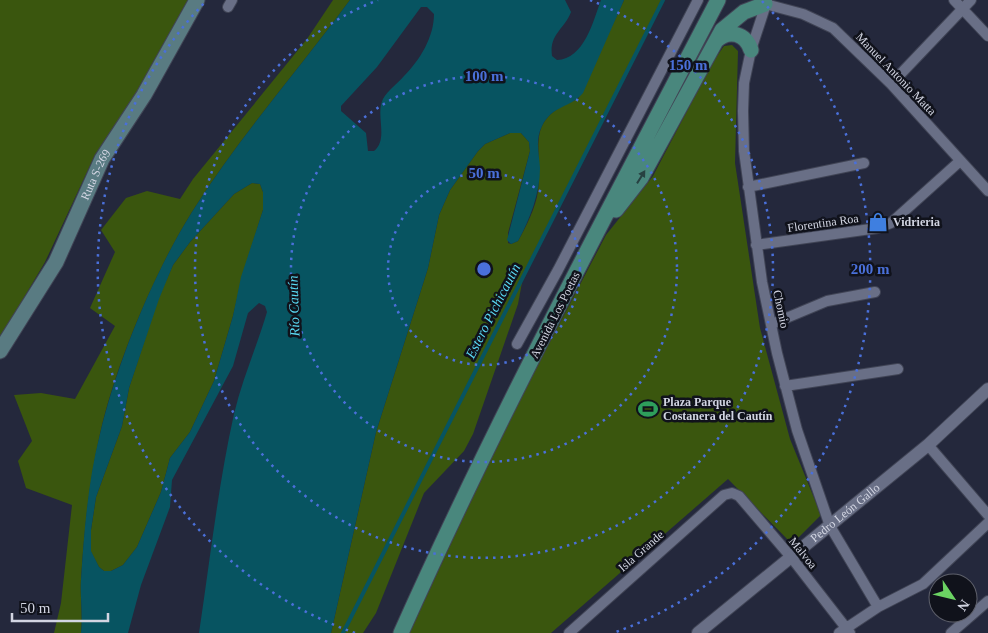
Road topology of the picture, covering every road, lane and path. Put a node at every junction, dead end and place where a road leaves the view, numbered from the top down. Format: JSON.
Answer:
{"nodes":[{"id":1,"x":197,"y":0,"type":"edge"},
{"id":2,"x":698,"y":0,"type":"edge"},
{"id":3,"x":718,"y":0,"type":"edge"},
{"id":4,"x":954,"y":0,"type":"edge"},
{"id":5,"x":971,"y":0,"type":"edge"},
{"id":6,"x":766,"y":2,"type":"edge"},
{"id":7,"x":963,"y":9,"type":"junction"},
{"id":8,"x":988,"y":36,"type":"edge"},
{"id":9,"x":715,"y":42,"type":"junction"},
{"id":10,"x":751,"y":50,"type":"junction"},
{"id":11,"x":891,"y":84,"type":"junction"},
{"id":12,"x":960,"y":161,"type":"junction"},
{"id":13,"x":864,"y":163,"type":"dead end"},
{"id":14,"x":748,"y":187,"type":"junction"},
{"id":15,"x":988,"y":191,"type":"edge"},
{"id":16,"x":599,"y":228,"type":"junction"},
{"id":17,"x":756,"y":245,"type":"junction"},
{"id":18,"x":875,"y":292,"type":"dead end"},
{"id":19,"x":772,"y":324,"type":"junction"},
{"id":20,"x":517,"y":344,"type":"dead end"},
{"id":21,"x":0,"y":351,"type":"edge"},
{"id":22,"x":898,"y":369,"type":"dead end"},
{"id":23,"x":785,"y":386,"type":"junction"},
{"id":24,"x":988,"y":389,"type":"edge"},
{"id":25,"x":928,"y":445,"type":"junction"},
{"id":26,"x":732,"y":493,"type":"joint"},
{"id":27,"x":988,"y":515,"type":"edge"},
{"id":28,"x":988,"y":523,"type":"edge"},
{"id":29,"x":830,"y":526,"type":"junction"},
{"id":30,"x":791,"y":557,"type":"junction"},
{"id":31,"x":988,"y":601,"type":"edge"},
{"id":32,"x":878,"y":607,"type":"junction"},
{"id":33,"x":845,"y":631,"type":"edge"},
{"id":34,"x":401,"y":633,"type":"edge"},
{"id":35,"x":569,"y":633,"type":"edge"},
{"id":36,"x":698,"y":633,"type":"edge"},
{"id":37,"x":951,"y":633,"type":"edge"}],
"edges":[{"from":1,"to":21,"type":"main road","name":"Ruta S-269"},
{"from":2,"to":20,"type":"street"},
{"from":3,"to":16,"type":"main road","name":"Avenida Los Poetas"},
{"from":4,"to":7,"type":"street"},
{"from":5,"to":7,"type":"street"},
{"from":6,"to":9,"type":"main road"},
{"from":6,"to":10,"type":"street","name":"Chomio"},
{"from":6,"to":11,"type":"street","name":"Manuel Antonio Matta"},
{"from":7,"to":8,"type":"street"},
{"from":7,"to":11,"type":"street"},
{"from":9,"to":10,"type":"main road"},
{"from":16,"to":9,"type":"main road","one_way":true},
{"from":10,"to":14,"type":"street","name":"Chomio"},
{"from":11,"to":12,"type":"street","name":"Manuel Antonio Matta"},
{"from":12,"to":15,"type":"street","name":"Manuel Antonio Matta"},
{"from":12,"to":17,"type":"street","name":"Florentina Roa"},
{"from":13,"to":14,"type":"street"},
{"from":14,"to":17,"type":"street","name":"Chomio"},
{"from":16,"to":34,"type":"main road","name":"Avenida Los Poetas"},
{"from":17,"to":19,"type":"street","name":"Chomio"},
{"from":18,"to":19,"type":"street"},
{"from":19,"to":23,"type":"street","name":"Chomio"},
{"from":22,"to":23,"type":"street"},
{"from":23,"to":29,"type":"street","name":"Chomio"},
{"from":24,"to":25,"type":"street","name":"Pedro León Gallo"},
{"from":25,"to":27,"type":"street"},
{"from":25,"to":29,"type":"street","name":"Pedro León Gallo"},
{"from":26,"to":30,"type":"street","name":"Malvoa"},
{"from":26,"to":35,"type":"street","name":"Isla Grande"},
{"from":28,"to":32,"type":"street"},
{"from":29,"to":30,"type":"street","name":"Pedro León Gallo"},
{"from":29,"to":32,"type":"street","name":"Chomio"},
{"from":30,"to":33,"type":"street","name":"Malvoa"},
{"from":30,"to":36,"type":"street","name":"Pedro León Gallo"},
{"from":31,"to":37,"type":"street"},
{"from":32,"to":33,"type":"street"}]}
